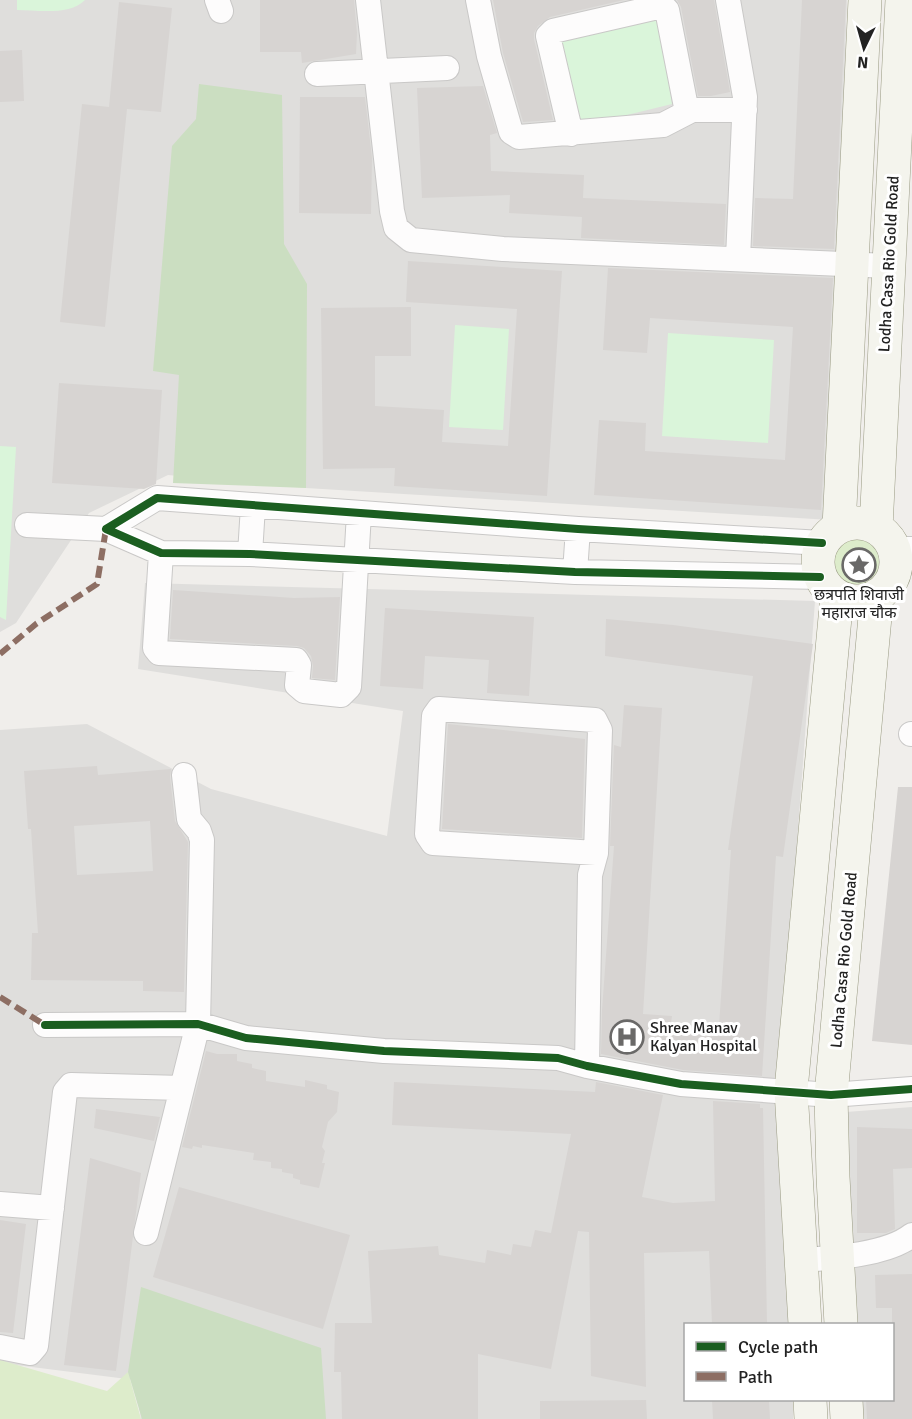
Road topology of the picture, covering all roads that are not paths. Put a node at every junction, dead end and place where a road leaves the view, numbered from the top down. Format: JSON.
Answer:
{"nodes":[{"id":1,"x":368,"y":0,"type":"edge"},
{"id":2,"x":478,"y":0,"type":"edge"},
{"id":3,"x":728,"y":0,"type":"edge"},
{"id":4,"x":865,"y":0,"type":"edge"},
{"id":5,"x":902,"y":0,"type":"edge"},
{"id":6,"x":447,"y":68,"type":"dead end"},
{"id":7,"x":376,"y":72,"type":"junction"},
{"id":8,"x":317,"y":74,"type":"dead end"},
{"id":9,"x":745,"y":110,"type":"junction"},
{"id":10,"x":687,"y":112,"type":"junction"},
{"id":11,"x":571,"y":134,"type":"junction"},
{"id":12,"x":738,"y":259,"type":"junction"},
{"id":13,"x":852,"y":265,"type":"junction"},
{"id":14,"x":888,"y":266,"type":"junction"},
{"id":15,"x":253,"y":506,"type":"junction"},
{"id":16,"x":359,"y":513,"type":"junction"},
{"id":17,"x":27,"y":525,"type":"dead end"},
{"id":18,"x":106,"y":529,"type":"junction"},
{"id":19,"x":578,"y":529,"type":"junction"},
{"id":20,"x":830,"y":535,"type":"junction"},
{"id":21,"x":894,"y":542,"type":"edge"},
{"id":22,"x":161,"y":553,"type":"junction"},
{"id":23,"x":250,"y":554,"type":"junction"},
{"id":24,"x":357,"y":561,"type":"junction"},
{"id":25,"x":574,"y":572,"type":"junction"},
{"id":26,"x":828,"y":587,"type":"junction"},
{"id":27,"x":877,"y":595,"type":"junction"},
{"id":28,"x":184,"y":775,"type":"dead end"},
{"id":29,"x":596,"y":853,"type":"junction"},
{"id":30,"x":198,"y":1024,"type":"junction"},
{"id":31,"x":45,"y":1025,"type":"dead end"},
{"id":32,"x":587,"y":1066,"type":"junction"},
{"id":33,"x":182,"y":1088,"type":"junction"},
{"id":34,"x":912,"y":1089,"type":"edge"},
{"id":35,"x":791,"y":1090,"type":"junction"},
{"id":36,"x":831,"y":1095,"type":"junction"},
{"id":37,"x":0,"y":1204,"type":"edge"},
{"id":38,"x":52,"y":1208,"type":"junction"},
{"id":39,"x":146,"y":1233,"type":"dead end"},
{"id":40,"x":912,"y":1235,"type":"edge"},
{"id":41,"x":837,"y":1258,"type":"junction"},
{"id":42,"x":801,"y":1260,"type":"junction"},
{"id":43,"x":805,"y":1323,"type":"edge"},
{"id":44,"x":841,"y":1323,"type":"edge"},
{"id":45,"x":0,"y":1347,"type":"edge"},
{"id":46,"x":810,"y":1401,"type":"edge"},
{"id":47,"x":846,"y":1401,"type":"edge"},
{"id":48,"x":811,"y":1419,"type":"edge"},
{"id":49,"x":847,"y":1419,"type":"edge"}],
"edges":[{"from":1,"to":7,"type":"street"},
{"from":2,"to":11,"type":"street"},
{"from":3,"to":9,"type":"street"},
{"from":4,"to":13,"type":"street"},
{"from":5,"to":14,"type":"street","name":"Lodha Casa Rio Gold Road"},
{"from":6,"to":7,"type":"street"},
{"from":7,"to":8,"type":"street"},
{"from":7,"to":12,"type":"street"},
{"from":9,"to":10,"type":"street"},
{"from":9,"to":12,"type":"street"},
{"from":10,"to":11,"type":"street"},
{"from":10,"to":11,"type":"street"},
{"from":12,"to":13,"type":"street"},
{"from":13,"to":14,"type":"street"},
{"from":13,"to":20,"type":"street"},
{"from":14,"to":21,"type":"street","name":"Lodha Casa Rio Gold Road"},
{"from":15,"to":16,"type":"street"},
{"from":15,"to":18,"type":"street"},
{"from":15,"to":23,"type":"street"},
{"from":16,"to":19,"type":"street"},
{"from":16,"to":24,"type":"street"},
{"from":17,"to":18,"type":"street"},
{"from":18,"to":22,"type":"street"},
{"from":19,"to":20,"type":"street"},
{"from":19,"to":25,"type":"street"},
{"from":20,"to":21,"type":"street"},
{"from":20,"to":26,"type":"street"},
{"from":21,"to":27,"type":"street","name":"Lodha Casa Rio Gold Road"},
{"from":22,"to":23,"type":"street"},
{"from":22,"to":24,"type":"street"},
{"from":23,"to":24,"type":"street"},
{"from":24,"to":25,"type":"street"},
{"from":25,"to":26,"type":"street"},
{"from":26,"to":27,"type":"street"},
{"from":26,"to":35,"type":"street"},
{"from":27,"to":36,"type":"street","name":"Lodha Casa Rio Gold Road"},
{"from":28,"to":30,"type":"street"},
{"from":29,"to":29,"type":"street"},
{"from":29,"to":32,"type":"street"},
{"from":30,"to":31,"type":"street"},
{"from":30,"to":32,"type":"street"},
{"from":30,"to":33,"type":"street"},
{"from":32,"to":35,"type":"street"},
{"from":33,"to":38,"type":"street"},
{"from":33,"to":39,"type":"street"},
{"from":34,"to":36,"type":"street"},
{"from":35,"to":36,"type":"street"},
{"from":35,"to":42,"type":"street"},
{"from":36,"to":41,"type":"street","name":"Lodha Casa Rio Gold Road"},
{"from":37,"to":38,"type":"street"},
{"from":38,"to":45,"type":"street"},
{"from":40,"to":41,"type":"street"},
{"from":41,"to":42,"type":"street"},
{"from":41,"to":44,"type":"street","name":"Lodha Casa Rio Gold Road"},
{"from":42,"to":43,"type":"street"},
{"from":46,"to":48,"type":"street"},
{"from":47,"to":49,"type":"street"}]}
